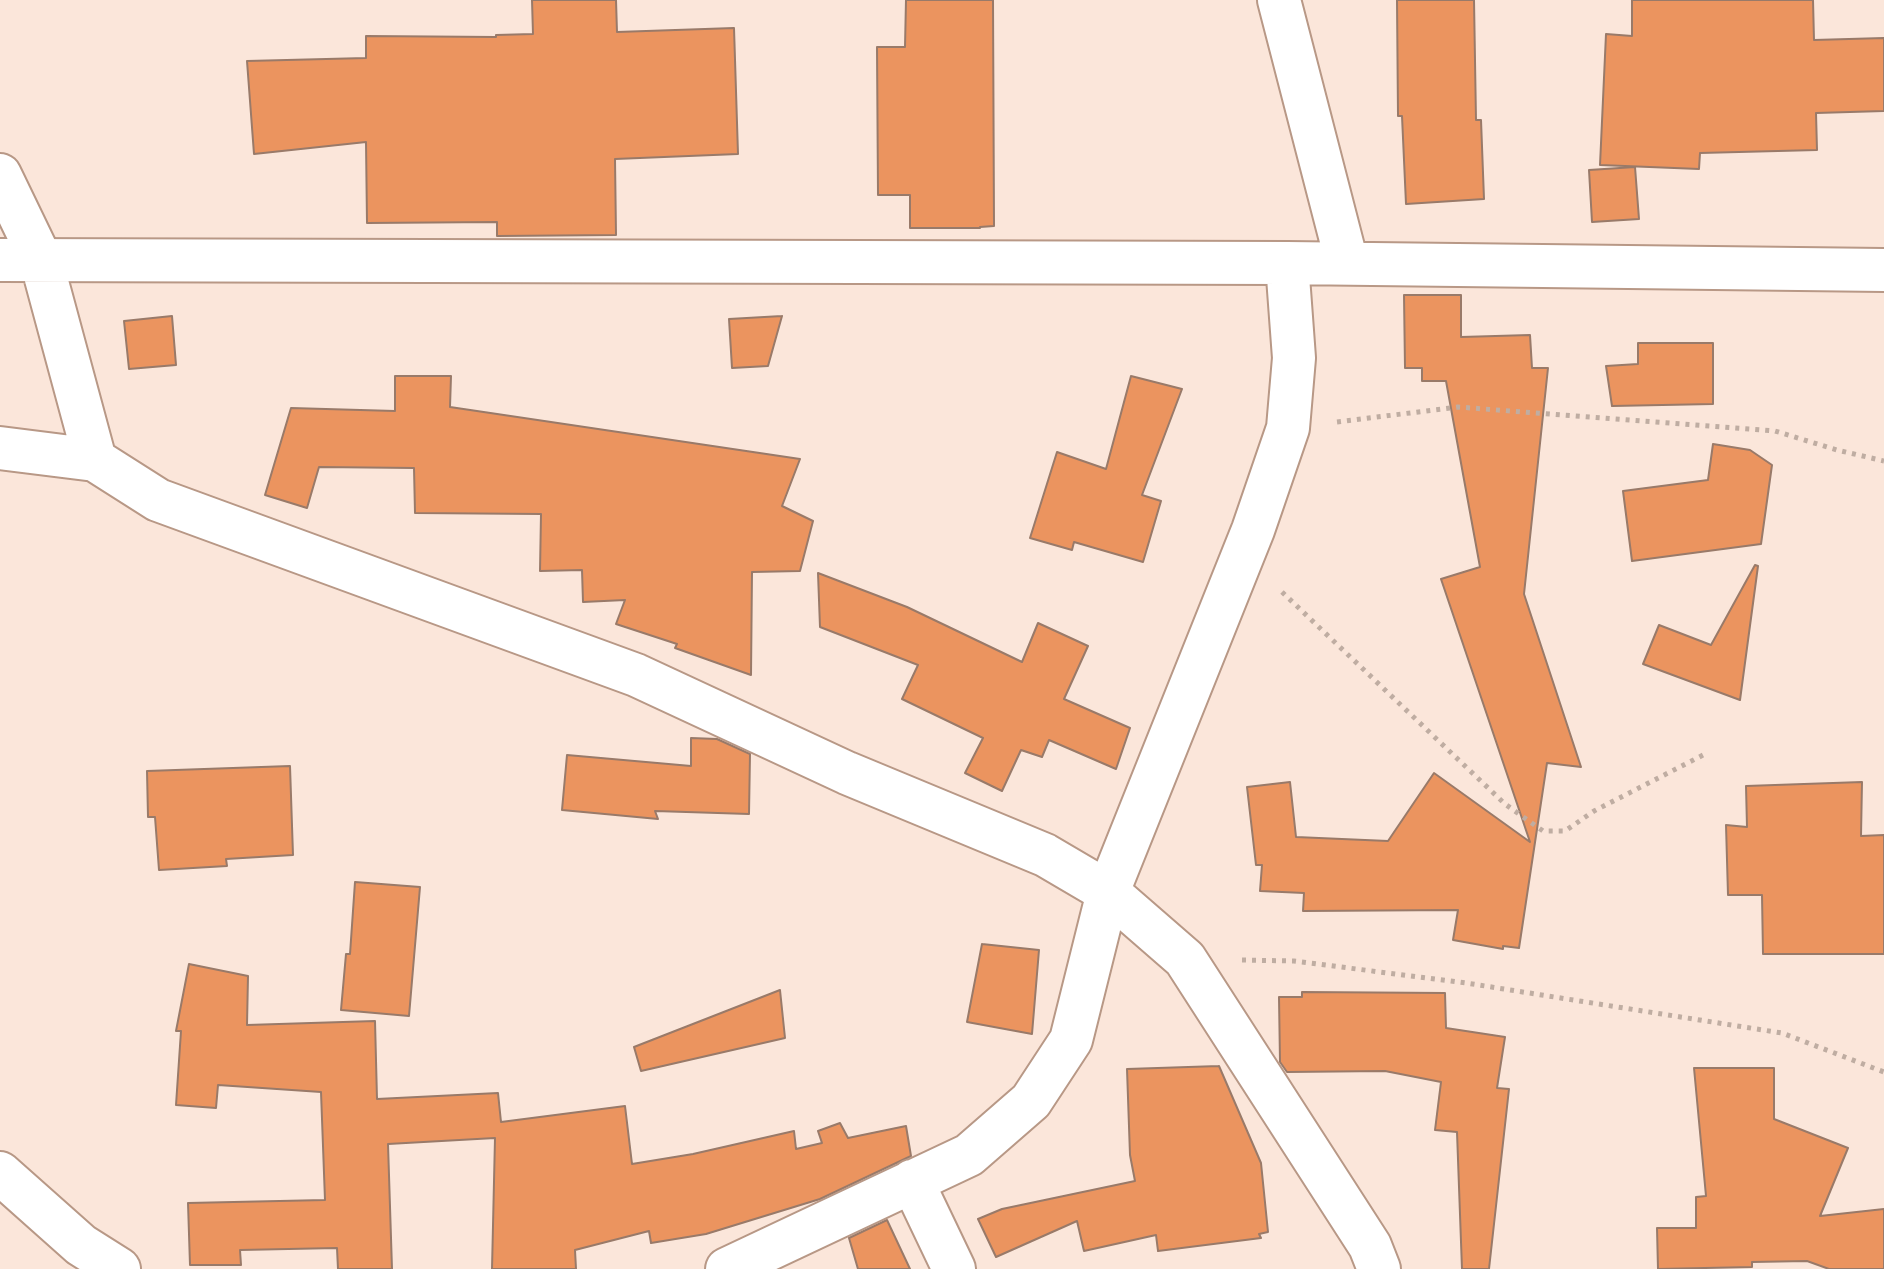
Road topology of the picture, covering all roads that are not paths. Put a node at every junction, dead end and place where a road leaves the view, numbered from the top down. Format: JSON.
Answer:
{"nodes":[{"id":1,"x":1279,"y":0,"type":"edge"},
{"id":2,"x":0,"y":175,"type":"edge"},
{"id":3,"x":0,"y":260,"type":"edge"},
{"id":4,"x":41,"y":260,"type":"junction"},
{"id":5,"x":1287,"y":263,"type":"junction"},
{"id":6,"x":1347,"y":263,"type":"junction"},
{"id":7,"x":1884,"y":270,"type":"edge"},
{"id":8,"x":0,"y":448,"type":"edge"},
{"id":9,"x":95,"y":460,"type":"junction"},
{"id":10,"x":1108,"y":892,"type":"junction"},
{"id":11,"x":0,"y":1173,"type":"edge"},
{"id":12,"x":912,"y":1181,"type":"junction"},
{"id":13,"x":119,"y":1269,"type":"edge"},
{"id":14,"x":727,"y":1269,"type":"edge"},
{"id":15,"x":954,"y":1269,"type":"edge"},
{"id":16,"x":1379,"y":1269,"type":"edge"}],
"edges":[{"from":1,"to":6,"type":"street"},
{"from":2,"to":4,"type":"street"},
{"from":3,"to":4,"type":"street"},
{"from":4,"to":5,"type":"street"},
{"from":4,"to":9,"type":"street"},
{"from":5,"to":6,"type":"street"},
{"from":5,"to":10,"type":"street"},
{"from":6,"to":7,"type":"street"},
{"from":8,"to":9,"type":"street"},
{"from":9,"to":10,"type":"street"},
{"from":10,"to":12,"type":"street"},
{"from":10,"to":16,"type":"street"},
{"from":11,"to":13,"type":"street"},
{"from":12,"to":14,"type":"street"},
{"from":12,"to":15,"type":"street"}]}
